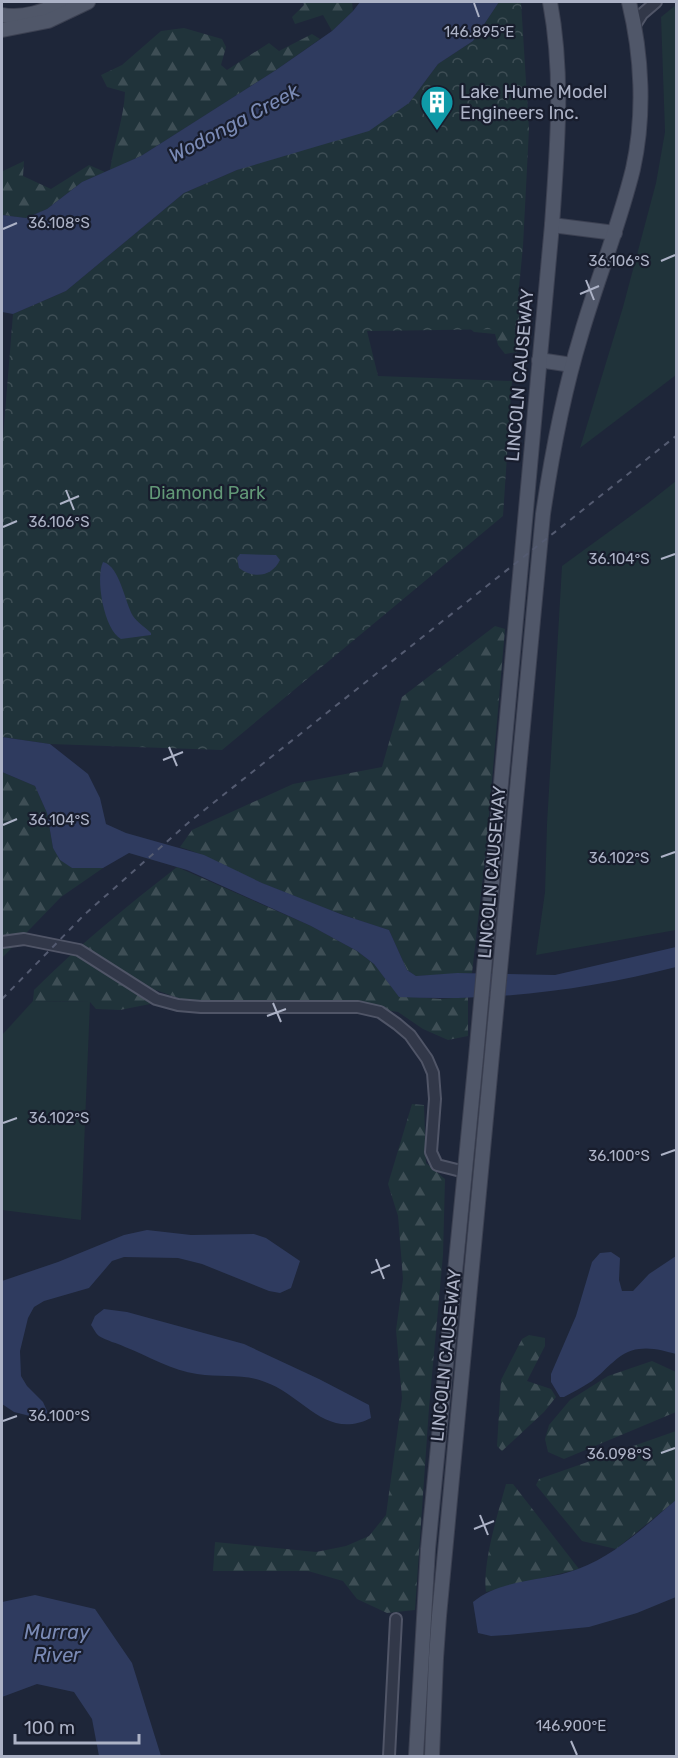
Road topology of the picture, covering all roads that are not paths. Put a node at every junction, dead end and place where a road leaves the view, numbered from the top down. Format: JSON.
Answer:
{"nodes":[{"id":1,"x":64,"y":2,"type":"edge"},
{"id":2,"x":88,"y":2,"type":"edge"},
{"id":3,"x":550,"y":2,"type":"edge"},
{"id":4,"x":629,"y":2,"type":"edge"},
{"id":5,"x":640,"y":2,"type":"edge"},
{"id":6,"x":656,"y":2,"type":"edge"},
{"id":7,"x":2,"y":15,"type":"edge"},
{"id":8,"x":635,"y":25,"type":"junction"},
{"id":9,"x":2,"y":30,"type":"edge"},
{"id":10,"x":552,"y":225,"type":"junction"},
{"id":11,"x":615,"y":233,"type":"junction"},
{"id":12,"x":539,"y":360,"type":"junction"},
{"id":13,"x":572,"y":365,"type":"junction"},
{"id":14,"x":2,"y":942,"type":"edge"},
{"id":15,"x":465,"y":1172,"type":"junction"},
{"id":16,"x":481,"y":1174,"type":"junction"},
{"id":17,"x":396,"y":1619,"type":"dead end"},
{"id":18,"x":389,"y":1756,"type":"edge"},
{"id":19,"x":416,"y":1756,"type":"edge"},
{"id":20,"x":432,"y":1756,"type":"edge"}],
"edges":[{"from":1,"to":7,"type":"main road"},
{"from":2,"to":9,"type":"main road"},
{"from":3,"to":10,"type":"main road","name":"LINCOLN CAUSEWAY"},
{"from":4,"to":8,"type":"main road","name":"LINCOLN CAUSEWAY"},
{"from":5,"to":6,"type":"street"},
{"from":6,"to":8,"type":"street"},
{"from":8,"to":11,"type":"main road","name":"LINCOLN CAUSEWAY"},
{"from":10,"to":11,"type":"main road"},
{"from":10,"to":12,"type":"main road","name":"LINCOLN CAUSEWAY"},
{"from":11,"to":13,"type":"main road","name":"LINCOLN CAUSEWAY"},
{"from":12,"to":13,"type":"main road"},
{"from":12,"to":15,"type":"main road","name":"LINCOLN CAUSEWAY"},
{"from":13,"to":16,"type":"main road","name":"LINCOLN CAUSEWAY"},
{"from":14,"to":15,"type":"street"},
{"from":15,"to":16,"type":"main road"},
{"from":15,"to":19,"type":"main road","name":"LINCOLN CAUSEWAY"},
{"from":16,"to":20,"type":"main road","name":"LINCOLN CAUSEWAY"},
{"from":17,"to":18,"type":"street"}]}
